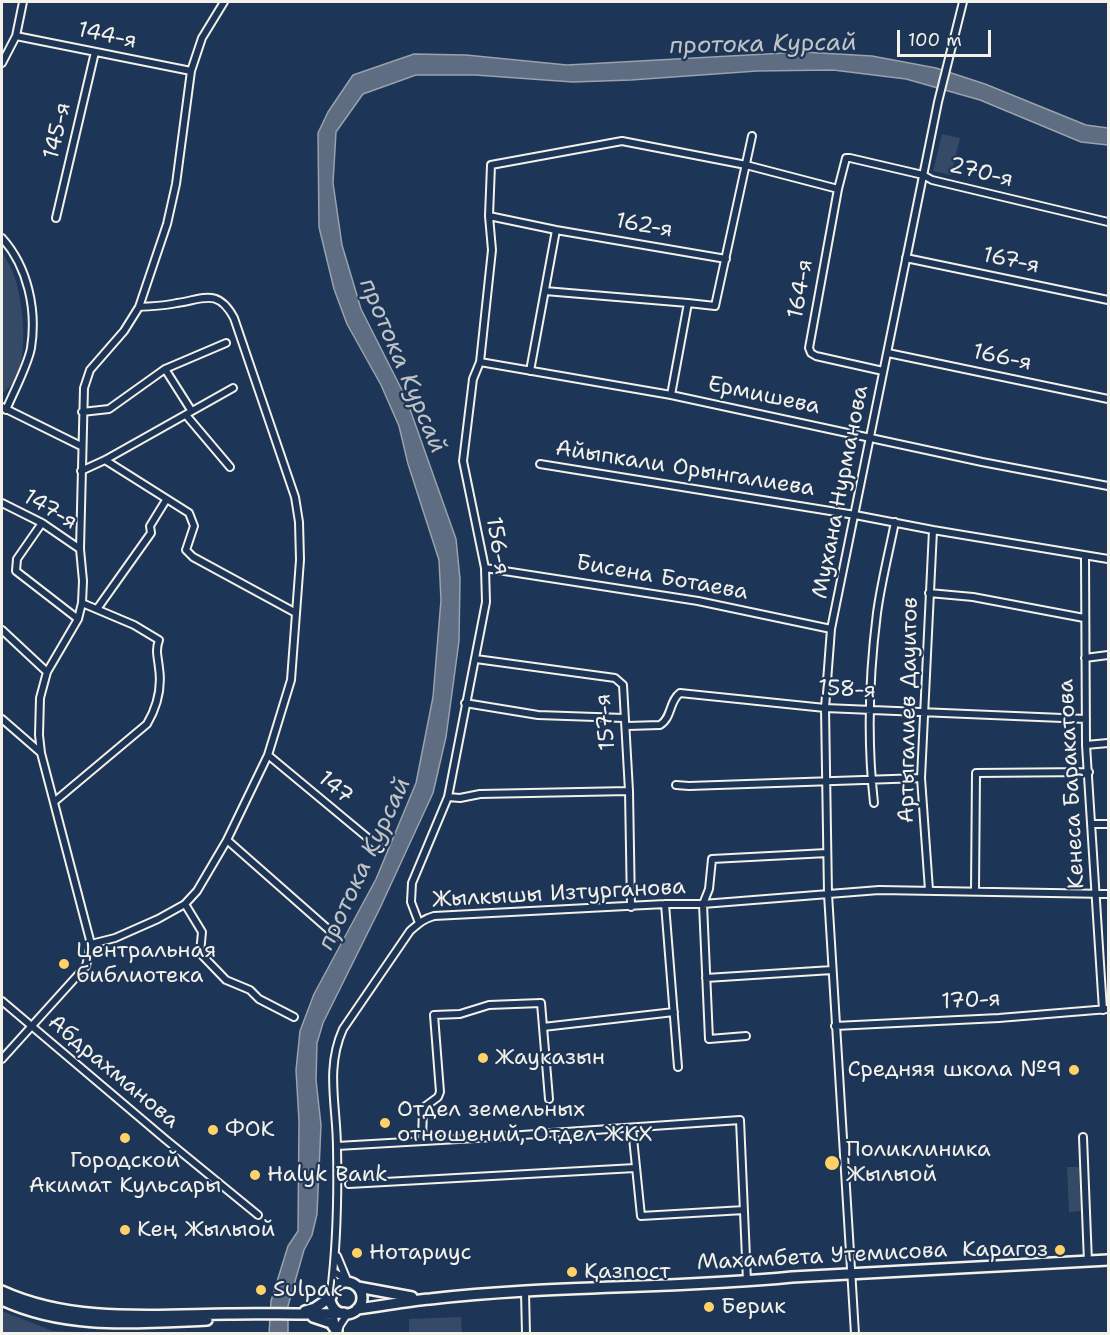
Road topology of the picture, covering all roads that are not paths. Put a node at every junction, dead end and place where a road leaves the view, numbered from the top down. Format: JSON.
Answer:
{"nodes":[{"id":1,"x":23,"y":2,"type":"edge"},
{"id":2,"x":224,"y":2,"type":"edge"},
{"id":3,"x":963,"y":2,"type":"edge"},
{"id":4,"x":16,"y":36,"type":"junction"},
{"id":5,"x":95,"y":52,"type":"junction"},
{"id":6,"x":2,"y":63,"type":"edge"},
{"id":7,"x":191,"y":71,"type":"junction"},
{"id":8,"x":752,"y":136,"type":"dead end"},
{"id":9,"x":846,"y":159,"type":"joint"},
{"id":10,"x":746,"y":165,"type":"junction"},
{"id":11,"x":923,"y":175,"type":"junction"},
{"id":12,"x":838,"y":189,"type":"junction"},
{"id":13,"x":489,"y":216,"type":"junction"},
{"id":14,"x":56,"y":218,"type":"dead end"},
{"id":15,"x":1108,"y":222,"type":"edge"},
{"id":16,"x":556,"y":230,"type":"junction"},
{"id":17,"x":2,"y":238,"type":"edge"},
{"id":18,"x":726,"y":258,"type":"junction"},
{"id":19,"x":906,"y":258,"type":"junction"},
{"id":20,"x":545,"y":291,"type":"junction"},
{"id":21,"x":1108,"y":300,"type":"edge"},
{"id":22,"x":688,"y":303,"type":"junction"},
{"id":23,"x":139,"y":308,"type":"junction"},
{"id":24,"x":226,"y":344,"type":"dead end"},
{"id":25,"x":888,"y":353,"type":"junction"},
{"id":26,"x":480,"y":362,"type":"junction"},
{"id":27,"x":165,"y":369,"type":"junction"},
{"id":28,"x":530,"y":371,"type":"junction"},
{"id":29,"x":883,"y":371,"type":"junction"},
{"id":30,"x":233,"y":388,"type":"dead end"},
{"id":31,"x":671,"y":394,"type":"junction"},
{"id":32,"x":1108,"y":399,"type":"edge"},
{"id":33,"x":4,"y":408,"type":"edge"},
{"id":34,"x":82,"y":412,"type":"junction"},
{"id":35,"x":189,"y":413,"type":"junction"},
{"id":36,"x":871,"y":437,"type":"junction"},
{"id":37,"x":81,"y":446,"type":"junction"},
{"id":38,"x":105,"y":460,"type":"junction"},
{"id":39,"x":540,"y":465,"type":"dead end"},
{"id":40,"x":230,"y":467,"type":"dead end"},
{"id":41,"x":81,"y":471,"type":"junction"},
{"id":42,"x":1108,"y":486,"type":"edge"},
{"id":43,"x":166,"y":500,"type":"junction"},
{"id":44,"x":2,"y":503,"type":"edge"},
{"id":45,"x":855,"y":515,"type":"junction"},
{"id":46,"x":895,"y":522,"type":"junction"},
{"id":47,"x":42,"y":523,"type":"junction"},
{"id":48,"x":933,"y":530,"type":"junction"},
{"id":49,"x":80,"y":549,"type":"junction"},
{"id":50,"x":1085,"y":556,"type":"junction"},
{"id":51,"x":1108,"y":559,"type":"edge"},
{"id":52,"x":485,"y":568,"type":"junction"},
{"id":53,"x":929,"y":593,"type":"junction"},
{"id":54,"x":82,"y":603,"type":"junction"},
{"id":55,"x":97,"y":609,"type":"junction"},
{"id":56,"x":296,"y":614,"type":"junction"},
{"id":57,"x":1084,"y":618,"type":"junction"},
{"id":58,"x":78,"y":619,"type":"junction"},
{"id":59,"x":831,"y":629,"type":"junction"},
{"id":60,"x":2,"y":630,"type":"edge"},
{"id":61,"x":1108,"y":655,"type":"edge"},
{"id":62,"x":476,"y":658,"type":"junction"},
{"id":63,"x":1085,"y":658,"type":"junction"},
{"id":64,"x":47,"y":672,"type":"junction"},
{"id":65,"x":465,"y":703,"type":"junction"},
{"id":66,"x":825,"y":708,"type":"junction"},
{"id":67,"x":869,"y":710,"type":"junction"},
{"id":68,"x":923,"y":713,"type":"junction"},
{"id":69,"x":624,"y":718,"type":"junction"},
{"id":70,"x":2,"y":719,"type":"edge"},
{"id":71,"x":1086,"y":719,"type":"junction"},
{"id":72,"x":627,"y":726,"type":"junction"},
{"id":73,"x":1108,"y":743,"type":"edge"},
{"id":74,"x":1086,"y":745,"type":"junction"},
{"id":75,"x":41,"y":753,"type":"junction"},
{"id":76,"x":268,"y":755,"type":"junction"},
{"id":77,"x":1089,"y":772,"type":"junction"},
{"id":78,"x":921,"y":778,"type":"junction"},
{"id":79,"x":871,"y":779,"type":"junction"},
{"id":80,"x":826,"y":781,"type":"junction"},
{"id":81,"x":676,"y":784,"type":"dead end"},
{"id":82,"x":629,"y":791,"type":"junction"},
{"id":83,"x":448,"y":797,"type":"junction"},
{"id":84,"x":54,"y":802,"type":"junction"},
{"id":85,"x":874,"y":803,"type":"dead end"},
{"id":86,"x":1091,"y":824,"type":"junction"},
{"id":87,"x":1108,"y":824,"type":"edge"},
{"id":88,"x":227,"y":840,"type":"junction"},
{"id":89,"x":380,"y":848,"type":"dead end"},
{"id":90,"x":827,"y":853,"type":"junction"},
{"id":91,"x":929,"y":890,"type":"junction"},
{"id":92,"x":975,"y":890,"type":"junction"},
{"id":93,"x":1095,"y":893,"type":"junction"},
{"id":94,"x":828,"y":894,"type":"junction"},
{"id":95,"x":1108,"y":894,"type":"edge"},
{"id":96,"x":185,"y":904,"type":"junction"},
{"id":97,"x":666,"y":904,"type":"junction"},
{"id":98,"x":703,"y":904,"type":"junction"},
{"id":99,"x":632,"y":907,"type":"junction"},
{"id":100,"x":419,"y":922,"type":"junction"},
{"id":101,"x":336,"y":936,"type":"dead end"},
{"id":102,"x":91,"y":944,"type":"junction"},
{"id":103,"x":832,"y":970,"type":"junction"},
{"id":104,"x":706,"y":978,"type":"junction"},
{"id":105,"x":2,"y":1001,"type":"edge"},
{"id":106,"x":1106,"y":1010,"type":"edge"},
{"id":107,"x":674,"y":1012,"type":"junction"},
{"id":108,"x":294,"y":1017,"type":"dead end"},
{"id":109,"x":31,"y":1026,"type":"junction"},
{"id":110,"x":835,"y":1026,"type":"junction"},
{"id":111,"x":543,"y":1027,"type":"junction"},
{"id":112,"x":746,"y":1036,"type":"dead end"},
{"id":113,"x":2,"y":1059,"type":"edge"},
{"id":114,"x":678,"y":1067,"type":"dead end"},
{"id":115,"x":549,"y":1100,"type":"dead end"},
{"id":116,"x":632,"y":1128,"type":"junction"},
{"id":117,"x":1083,"y":1137,"type":"dead end"},
{"id":118,"x":422,"y":1142,"type":"junction"},
{"id":119,"x":337,"y":1146,"type":"junction"},
{"id":120,"x":635,"y":1168,"type":"junction"},
{"id":121,"x":349,"y":1184,"type":"dead end"},
{"id":122,"x":744,"y":1210,"type":"junction"},
{"id":123,"x":258,"y":1215,"type":"dead end"},
{"id":124,"x":336,"y":1253,"type":"junction"},
{"id":125,"x":1108,"y":1260,"type":"edge"},
{"id":126,"x":1088,"y":1262,"type":"junction"},
{"id":127,"x":334,"y":1272,"type":"junction"},
{"id":128,"x":853,"y":1274,"type":"junction"},
{"id":129,"x":747,"y":1281,"type":"junction"},
{"id":130,"x":353,"y":1283,"type":"junction"},
{"id":131,"x":2,"y":1291,"type":"edge"},
{"id":132,"x":525,"y":1292,"type":"junction"},
{"id":133,"x":331,"y":1297,"type":"junction"},
{"id":134,"x":2,"y":1299,"type":"edge"},
{"id":135,"x":429,"y":1299,"type":"junction"},
{"id":136,"x":350,"y":1312,"type":"junction"},
{"id":137,"x":300,"y":1313,"type":"junction"},
{"id":138,"x":263,"y":1314,"type":"junction"},
{"id":139,"x":332,"y":1314,"type":"junction"},
{"id":140,"x":338,"y":1333,"type":"edge"},
{"id":141,"x":526,"y":1334,"type":"edge"},
{"id":142,"x":855,"y":1334,"type":"edge"}],
"edges":[{"from":1,"to":4,"type":"street"},
{"from":2,"to":7,"type":"street"},
{"from":3,"to":11,"type":"street","name":"Мухана Нурманова"},
{"from":4,"to":5,"type":"street","name":"144-я"},
{"from":4,"to":6,"type":"street"},
{"from":5,"to":7,"type":"street","name":"144-я"},
{"from":5,"to":14,"type":"street","name":"145-я"},
{"from":7,"to":23,"type":"street"},
{"from":8,"to":10,"type":"street"},
{"from":9,"to":11,"type":"street","name":"270-я"},
{"from":9,"to":12,"type":"street","name":"164-я"},
{"from":10,"to":12,"type":"street"},
{"from":10,"to":13,"type":"street","name":"156-я"},
{"from":10,"to":18,"type":"street"},
{"from":11,"to":15,"type":"street","name":"270-я"},
{"from":11,"to":19,"type":"street","name":"Мухана Нурманова"},
{"from":12,"to":29,"type":"street","name":"164-я"},
{"from":13,"to":16,"type":"street","name":"162-я"},
{"from":13,"to":26,"type":"street","name":"156-я"},
{"from":16,"to":18,"type":"street","name":"162-я"},
{"from":16,"to":20,"type":"street"},
{"from":17,"to":33,"type":"street"},
{"from":18,"to":22,"type":"street"},
{"from":19,"to":21,"type":"street","name":"167-я"},
{"from":19,"to":25,"type":"street","name":"Мухана Нурманова"},
{"from":20,"to":22,"type":"street"},
{"from":20,"to":28,"type":"street"},
{"from":22,"to":31,"type":"street"},
{"from":23,"to":34,"type":"street"},
{"from":23,"to":56,"type":"street"},
{"from":24,"to":27,"type":"street"},
{"from":25,"to":29,"type":"street","name":"Мухана Нурманова"},
{"from":25,"to":32,"type":"street","name":"166-я"},
{"from":26,"to":28,"type":"street","name":"Ермишева"},
{"from":26,"to":52,"type":"street","name":"156-я"},
{"from":27,"to":34,"type":"street"},
{"from":27,"to":35,"type":"street"},
{"from":28,"to":31,"type":"street","name":"Ермишева"},
{"from":29,"to":36,"type":"street","name":"Мухана Нурманова"},
{"from":30,"to":35,"type":"street"},
{"from":31,"to":36,"type":"street","name":"Ермишева"},
{"from":33,"to":37,"type":"street"},
{"from":34,"to":37,"type":"street"},
{"from":35,"to":38,"type":"street"},
{"from":35,"to":40,"type":"street"},
{"from":36,"to":42,"type":"street","name":"Ермишева"},
{"from":36,"to":45,"type":"street","name":"Мухана Нурманова"},
{"from":37,"to":41,"type":"street"},
{"from":38,"to":41,"type":"street"},
{"from":38,"to":43,"type":"street"},
{"from":39,"to":45,"type":"street","name":"Айыпкали Орынгалиева"},
{"from":41,"to":49,"type":"street"},
{"from":43,"to":55,"type":"street"},
{"from":43,"to":56,"type":"street"},
{"from":44,"to":47,"type":"street","name":"147-я"},
{"from":45,"to":46,"type":"street","name":"Айыпкали Орынгалиева"},
{"from":45,"to":59,"type":"street","name":"Мухана Нурманова"},
{"from":46,"to":48,"type":"street","name":"Айыпкали Орынгалиева"},
{"from":46,"to":67,"type":"street"},
{"from":47,"to":49,"type":"street","name":"147-я"},
{"from":47,"to":58,"type":"street"},
{"from":48,"to":50,"type":"street","name":"Айыпкали Орынгалиева"},
{"from":48,"to":53,"type":"street","name":"Артыгалиев Дауитов"},
{"from":49,"to":54,"type":"street"},
{"from":50,"to":51,"type":"street","name":"Айыпкали Орынгалиева"},
{"from":50,"to":57,"type":"street","name":"Кенеса Баракатова"},
{"from":52,"to":59,"type":"street","name":"Бисена Ботаева"},
{"from":52,"to":62,"type":"street","name":"156-я"},
{"from":53,"to":57,"type":"street"},
{"from":53,"to":68,"type":"street","name":"Артыгалиев Дауитов"},
{"from":54,"to":55,"type":"street"},
{"from":54,"to":58,"type":"street"},
{"from":55,"to":84,"type":"street"},
{"from":56,"to":76,"type":"street"},
{"from":57,"to":63,"type":"street","name":"Кенеса Баракатова"},
{"from":58,"to":64,"type":"street"},
{"from":59,"to":66,"type":"street","name":"Мухана Нурманова"},
{"from":60,"to":64,"type":"street"},
{"from":61,"to":63,"type":"street"},
{"from":62,"to":65,"type":"street","name":"156-я"},
{"from":62,"to":69,"type":"street","name":"157-я"},
{"from":63,"to":71,"type":"street","name":"Кенеса Баракатова"},
{"from":64,"to":75,"type":"street"},
{"from":65,"to":69,"type":"street"},
{"from":65,"to":83,"type":"street","name":"156-я"},
{"from":66,"to":67,"type":"street","name":"158-я"},
{"from":66,"to":72,"type":"street","name":"158-я"},
{"from":66,"to":80,"type":"street","name":"Мухана Нурманова"},
{"from":67,"to":68,"type":"street","name":"158-я"},
{"from":67,"to":79,"type":"street"},
{"from":68,"to":71,"type":"street","name":"158-я"},
{"from":68,"to":78,"type":"street","name":"Артыгалиев Дауитов"},
{"from":69,"to":72,"type":"street","name":"157-я"},
{"from":70,"to":75,"type":"street"},
{"from":71,"to":74,"type":"street","name":"Кенеса Баракатова"},
{"from":72,"to":82,"type":"street","name":"157-я"},
{"from":73,"to":74,"type":"street"},
{"from":74,"to":77,"type":"street","name":"Кенеса Баракатова"},
{"from":75,"to":84,"type":"street"},
{"from":76,"to":88,"type":"street"},
{"from":76,"to":89,"type":"street","name":"147"},
{"from":77,"to":86,"type":"street","name":"Кенеса Баракатова"},
{"from":77,"to":92,"type":"street"},
{"from":78,"to":79,"type":"street"},
{"from":78,"to":91,"type":"street","name":"Артыгалиев Дауитов"},
{"from":79,"to":80,"type":"street"},
{"from":79,"to":85,"type":"street"},
{"from":80,"to":81,"type":"street"},
{"from":80,"to":90,"type":"street","name":"Мухана Нурманова"},
{"from":82,"to":83,"type":"street"},
{"from":82,"to":99,"type":"street","name":"157-я"},
{"from":83,"to":100,"type":"street","name":"156-я"},
{"from":84,"to":102,"type":"street"},
{"from":86,"to":87,"type":"street"},
{"from":86,"to":93,"type":"street","name":"Кенеса Баракатова"},
{"from":88,"to":96,"type":"street"},
{"from":88,"to":101,"type":"street"},
{"from":90,"to":94,"type":"street","name":"Мухана Нурманова"},
{"from":90,"to":98,"type":"street"},
{"from":91,"to":92,"type":"street","name":"Жылкышы Изтурганова"},
{"from":91,"to":94,"type":"street","name":"Жылкышы Изтурганова"},
{"from":92,"to":93,"type":"street","name":"Жылкышы Изтурганова"},
{"from":93,"to":95,"type":"street","name":"Жылкышы Изтурганова"},
{"from":93,"to":106,"type":"street","name":"Кенеса Баракатова"},
{"from":94,"to":98,"type":"street","name":"Жылкышы Изтурганова"},
{"from":94,"to":103,"type":"street","name":"Мухана Нурманова"},
{"from":96,"to":102,"type":"street"},
{"from":96,"to":108,"type":"street"},
{"from":97,"to":98,"type":"street","name":"Жылкышы Изтурганова"},
{"from":97,"to":99,"type":"street","name":"Жылкышы Изтурганова"},
{"from":97,"to":107,"type":"street"},
{"from":98,"to":104,"type":"street"},
{"from":99,"to":100,"type":"street","name":"Жылкышы Изтурганова"},
{"from":100,"to":119,"type":"street","name":"Жылкышы Изтурганова"},
{"from":102,"to":109,"type":"street"},
{"from":103,"to":104,"type":"street"},
{"from":103,"to":110,"type":"street","name":"Мухана Нурманова"},
{"from":104,"to":112,"type":"street"},
{"from":105,"to":109,"type":"street","name":"Абдрахманова"},
{"from":106,"to":110,"type":"street","name":"170-я"},
{"from":107,"to":111,"type":"street"},
{"from":107,"to":114,"type":"street"},
{"from":109,"to":113,"type":"street"},
{"from":109,"to":123,"type":"street","name":"Абдрахманова"},
{"from":110,"to":128,"type":"street","name":"Мухана Нурманова"},
{"from":111,"to":115,"type":"street"},
{"from":111,"to":118,"type":"street"},
{"from":116,"to":118,"type":"street"},
{"from":116,"to":120,"type":"street"},
{"from":116,"to":122,"type":"street"},
{"from":117,"to":126,"type":"street"},
{"from":118,"to":119,"type":"street"},
{"from":119,"to":124,"type":"street","name":"Жылкышы Изтурганова"},
{"from":120,"to":121,"type":"street"},
{"from":120,"to":122,"type":"street"},
{"from":122,"to":129,"type":"street"},
{"from":124,"to":127,"type":"street","name":"Жылкышы Изтурганова"},
{"from":124,"to":130,"type":"street"},
{"from":125,"to":126,"type":"street","name":"Махамбета Утемисова"},
{"from":126,"to":128,"type":"street","name":"Махамбета Утемисова"},
{"from":127,"to":130,"type":"street"},
{"from":127,"to":133,"type":"street","name":"Жылкышы Изтурганова"},
{"from":128,"to":129,"type":"street","name":"Махамбета Утемисова"},
{"from":128,"to":142,"type":"street","name":"Мухана Нурманова"},
{"from":129,"to":132,"type":"street","name":"Махамбета Утемисова"},
{"from":130,"to":133,"type":"street"},
{"from":130,"to":135,"type":"street"},
{"from":130,"to":136,"type":"street"},
{"from":131,"to":138,"type":"street"},
{"from":132,"to":135,"type":"street","name":"Махамбета Утемисова"},
{"from":132,"to":141,"type":"street"},
{"from":133,"to":136,"type":"street"},
{"from":133,"to":137,"type":"street"},
{"from":133,"to":139,"type":"street","name":"Жылкышы Изтурганова"},
{"from":134,"to":138,"type":"street"},
{"from":135,"to":136,"type":"street"},
{"from":136,"to":139,"type":"street"},
{"from":136,"to":140,"type":"street"},
{"from":137,"to":138,"type":"street"},
{"from":137,"to":139,"type":"street"},
{"from":137,"to":140,"type":"street"},
{"from":139,"to":140,"type":"street","name":"Жылкышы Изтурганова"}]}
